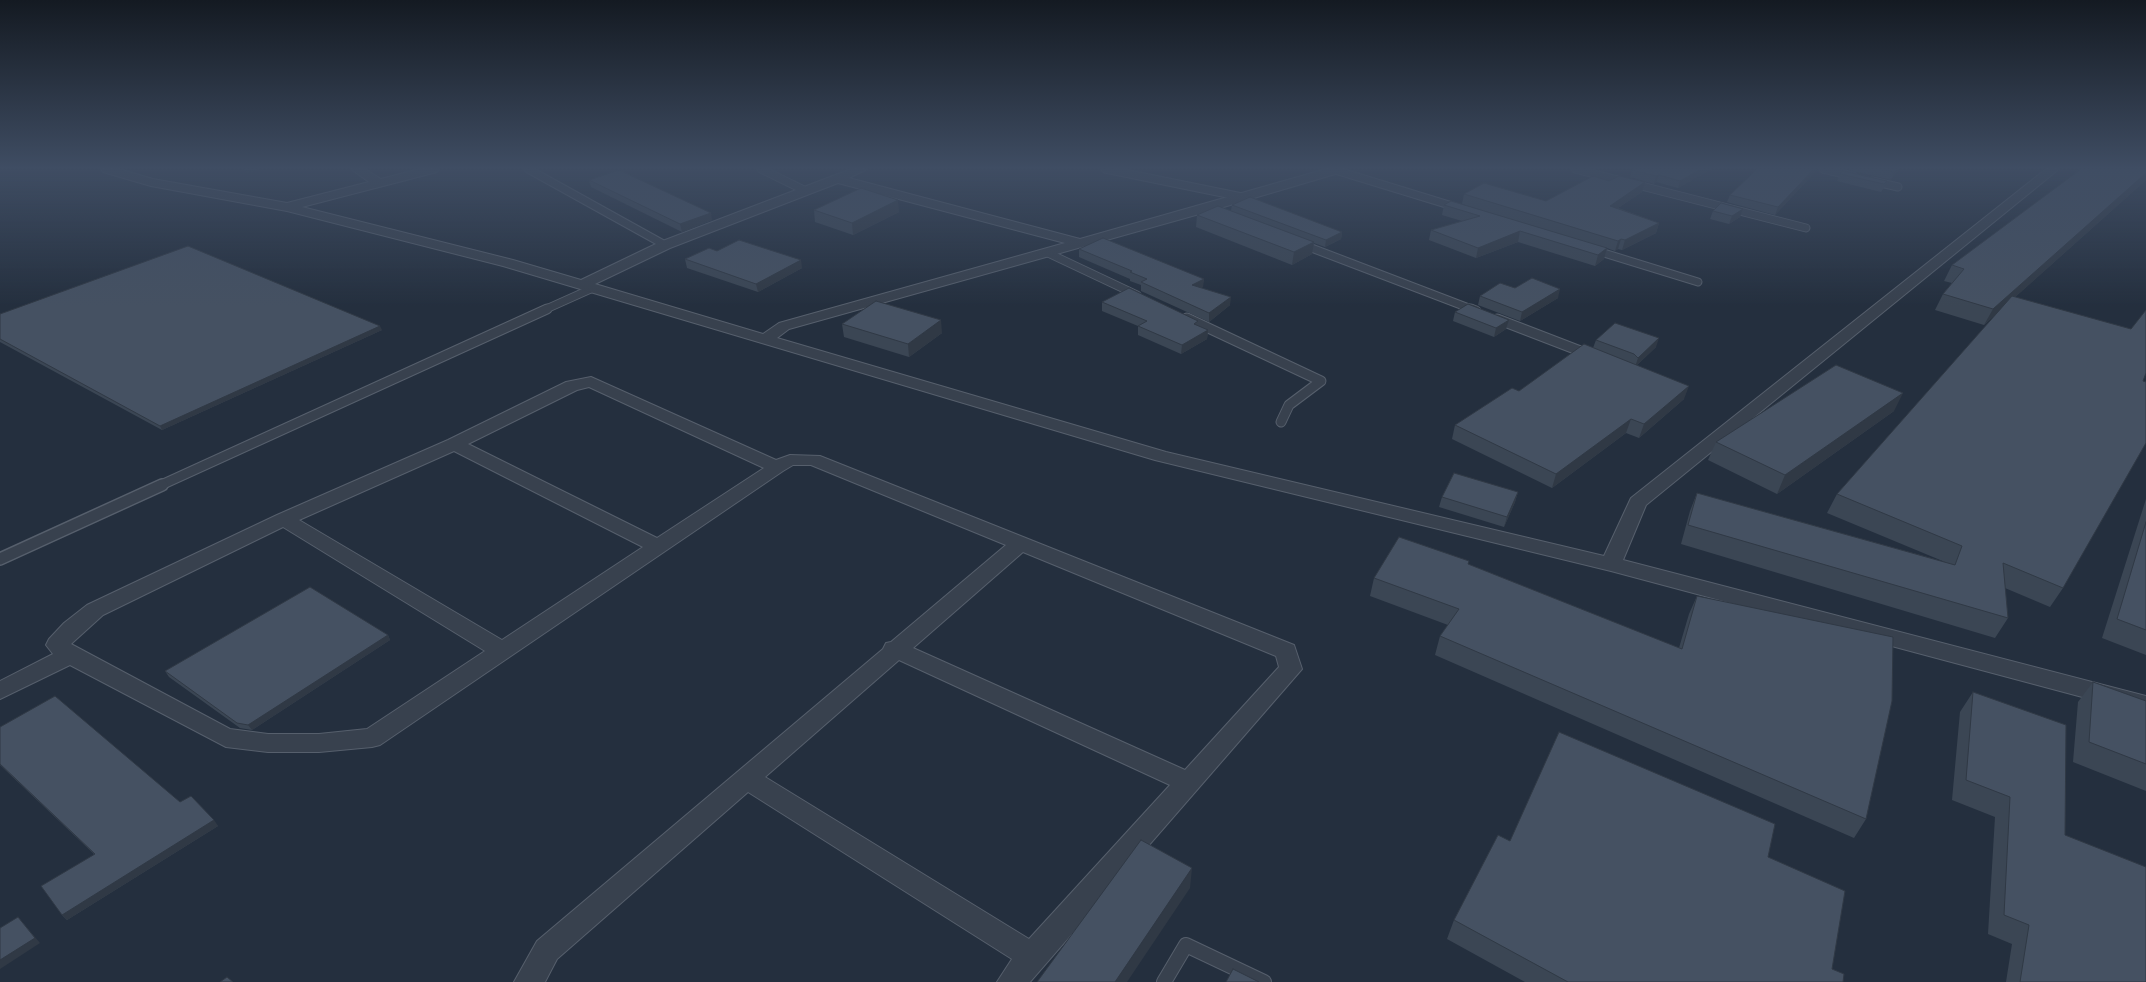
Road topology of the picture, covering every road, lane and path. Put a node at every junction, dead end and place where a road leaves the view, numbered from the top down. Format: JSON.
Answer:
{"nodes":[{"id":1,"x":318,"y":215,"type":"edge"},
{"id":2,"x":611,"y":215,"type":"edge"},
{"id":3,"x":744,"y":215,"type":"edge"},
{"id":4,"x":972,"y":215,"type":"edge"},
{"id":5,"x":1192,"y":215,"type":"edge"},
{"id":6,"x":1754,"y":215,"type":"edge"},
{"id":7,"x":1996,"y":215,"type":"edge"},
{"id":8,"x":1806,"y":228,"type":"dead end"},
{"id":9,"x":1289,"y":240,"type":"edge"},
{"id":10,"x":1079,"y":243,"type":"junction"},
{"id":11,"x":665,"y":245,"type":"junction"},
{"id":12,"x":1583,"y":246,"type":"edge"},
{"id":13,"x":1048,"y":253,"type":"junction"},
{"id":14,"x":1698,"y":282,"type":"dead end"},
{"id":15,"x":588,"y":287,"type":"junction"},
{"id":16,"x":1144,"y":298,"type":"edge"},
{"id":17,"x":1482,"y":313,"type":"edge"},
{"id":18,"x":1180,"y":315,"type":"edge"},
{"id":19,"x":1491,"y":317,"type":"edge"},
{"id":20,"x":767,"y":338,"type":"junction"},
{"id":21,"x":1592,"y":355,"type":"edge"},
{"id":22,"x":1281,"y":422,"type":"dead end"},
{"id":23,"x":454,"y":444,"type":"junction"},
{"id":24,"x":777,"y":467,"type":"junction"},
{"id":25,"x":284,"y":519,"type":"junction"},
{"id":26,"x":1021,"y":543,"type":"junction"},
{"id":27,"x":658,"y":547,"type":"junction"},
{"id":28,"x":0,"y":559,"type":"edge"},
{"id":29,"x":1611,"y":564,"type":"junction"},
{"id":30,"x":894,"y":649,"type":"junction"},
{"id":31,"x":502,"y":651,"type":"junction"},
{"id":32,"x":70,"y":655,"type":"junction"},
{"id":33,"x":0,"y":690,"type":"edge"},
{"id":34,"x":2146,"y":705,"type":"edge"},
{"id":35,"x":746,"y":778,"type":"junction"},
{"id":36,"x":1187,"y":782,"type":"junction"},
{"id":37,"x":1032,"y":956,"type":"junction"},
{"id":38,"x":528,"y":982,"type":"edge"},
{"id":39,"x":1012,"y":982,"type":"edge"},
{"id":40,"x":1164,"y":982,"type":"edge"},
{"id":41,"x":1264,"y":982,"type":"edge"}],
"edges":[{"from":1,"to":15,"type":"street"},
{"from":2,"to":11,"type":"lane"},
{"from":3,"to":11,"type":"street"},
{"from":4,"to":10,"type":"street"},
{"from":5,"to":10,"type":"street"},
{"from":6,"to":8,"type":"lane"},
{"from":7,"to":29,"type":"street"},
{"from":9,"to":17,"type":"lane"},
{"from":10,"to":13,"type":"street"},
{"from":11,"to":15,"type":"street"},
{"from":12,"to":14,"type":"lane"},
{"from":13,"to":16,"type":"lane"},
{"from":13,"to":20,"type":"street"},
{"from":15,"to":20,"type":"street"},
{"from":15,"to":28,"type":"lane"},
{"from":18,"to":22,"type":"lane"},
{"from":19,"to":21,"type":"lane"},
{"from":20,"to":29,"type":"street"},
{"from":23,"to":24,"type":"street"},
{"from":23,"to":25,"type":"street"},
{"from":23,"to":27,"type":"street"},
{"from":24,"to":26,"type":"street"},
{"from":24,"to":27,"type":"street"},
{"from":25,"to":31,"type":"street"},
{"from":25,"to":32,"type":"street"},
{"from":26,"to":30,"type":"street"},
{"from":26,"to":36,"type":"street"},
{"from":27,"to":31,"type":"street"},
{"from":29,"to":34,"type":"street"},
{"from":30,"to":35,"type":"street"},
{"from":30,"to":36,"type":"street"},
{"from":31,"to":32,"type":"street"},
{"from":32,"to":33,"type":"street"},
{"from":35,"to":37,"type":"street"},
{"from":35,"to":38,"type":"street"},
{"from":36,"to":37,"type":"street"},
{"from":37,"to":39,"type":"street"},
{"from":40,"to":41,"type":"lane"}]}
